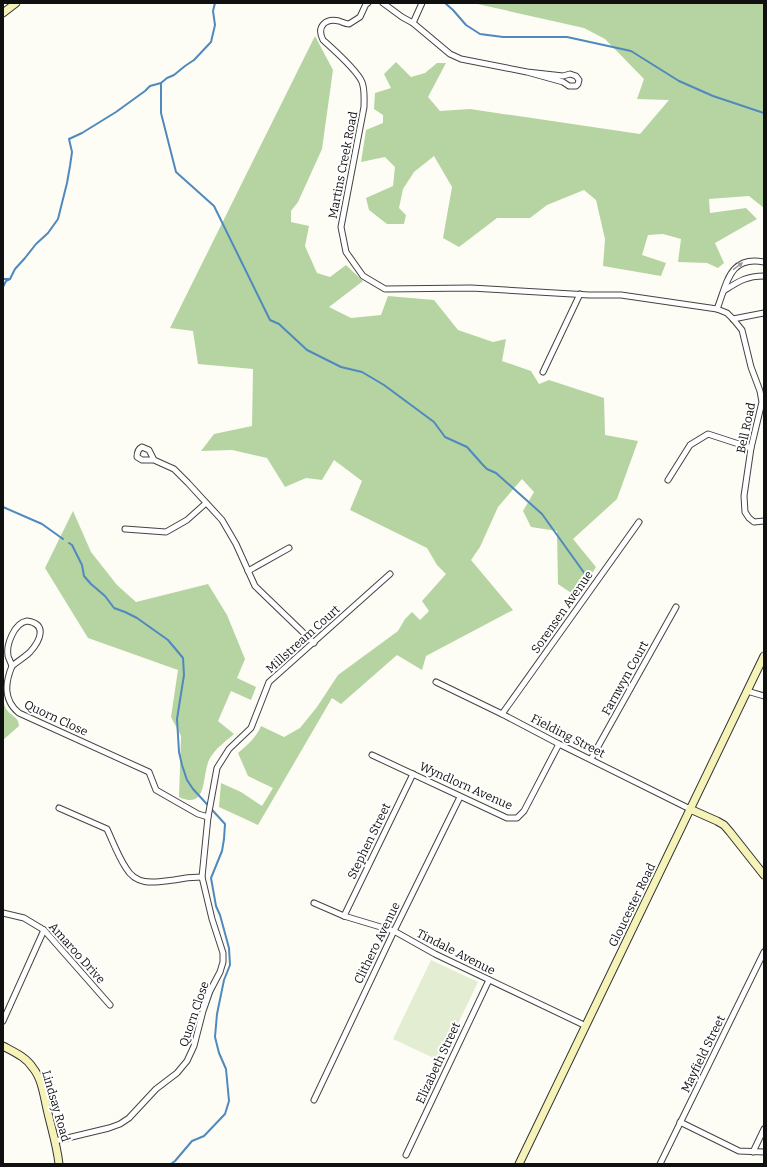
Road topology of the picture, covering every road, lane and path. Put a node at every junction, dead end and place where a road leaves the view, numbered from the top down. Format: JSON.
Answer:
{"nodes":[{"id":1,"x":16,"y":3,"type":"edge"},
{"id":2,"x":368,"y":3,"type":"edge"},
{"id":3,"x":383,"y":3,"type":"edge"},
{"id":4,"x":422,"y":3,"type":"edge"},
{"id":5,"x":3,"y":13,"type":"edge"},
{"id":6,"x":413,"y":23,"type":"junction"},
{"id":7,"x":527,"y":72,"type":"junction"},
{"id":8,"x":764,"y":262,"type":"edge"},
{"id":9,"x":764,"y":276,"type":"edge"},
{"id":10,"x":725,"y":290,"type":"junction"},
{"id":11,"x":580,"y":294,"type":"junction"},
{"id":12,"x":717,"y":309,"type":"junction"},
{"id":13,"x":764,"y":314,"type":"edge"},
{"id":14,"x":733,"y":319,"type":"junction"},
{"id":15,"x":543,"y":372,"type":"dead end"},
{"id":16,"x":762,"y":414,"type":"edge"},
{"id":17,"x":751,"y":448,"type":"junction"},
{"id":18,"x":154,"y":460,"type":"dead end"},
{"id":19,"x":668,"y":480,"type":"dead end"},
{"id":20,"x":206,"y":503,"type":"junction"},
{"id":21,"x":764,"y":521,"type":"edge"},
{"id":22,"x":639,"y":522,"type":"dead end"},
{"id":23,"x":125,"y":529,"type":"dead end"},
{"id":24,"x":289,"y":548,"type":"dead end"},
{"id":25,"x":248,"y":571,"type":"junction"},
{"id":26,"x":390,"y":574,"type":"dead end"},
{"id":27,"x":676,"y":607,"type":"dead end"},
{"id":28,"x":314,"y":643,"type":"junction"},
{"id":29,"x":764,"y":656,"type":"edge"},
{"id":30,"x":12,"y":666,"type":"junction"},
{"id":31,"x":436,"y":682,"type":"dead end"},
{"id":32,"x":747,"y":691,"type":"junction"},
{"id":33,"x":764,"y":696,"type":"edge"},
{"id":34,"x":502,"y":714,"type":"junction"},
{"id":35,"x":560,"y":744,"type":"junction"},
{"id":36,"x":372,"y":755,"type":"dead end"},
{"id":37,"x":591,"y":759,"type":"junction"},
{"id":38,"x":216,"y":768,"type":"joint"},
{"id":39,"x":413,"y":774,"type":"junction"},
{"id":40,"x":460,"y":797,"type":"junction"},
{"id":41,"x":59,"y":808,"type":"dead end"},
{"id":42,"x":690,"y":808,"type":"junction"},
{"id":43,"x":209,"y":814,"type":"junction"},
{"id":44,"x":764,"y":875,"type":"edge"},
{"id":45,"x":202,"y":877,"type":"junction"},
{"id":46,"x":314,"y":903,"type":"dead end"},
{"id":47,"x":3,"y":912,"type":"edge"},
{"id":48,"x":344,"y":916,"type":"junction"},
{"id":49,"x":44,"y":930,"type":"junction"},
{"id":50,"x":394,"y":931,"type":"junction"},
{"id":51,"x":764,"y":952,"type":"edge"},
{"id":52,"x":490,"y":980,"type":"junction"},
{"id":53,"x":110,"y":1005,"type":"dead end"},
{"id":54,"x":3,"y":1021,"type":"edge"},
{"id":55,"x":586,"y":1026,"type":"junction"},
{"id":56,"x":3,"y":1046,"type":"edge"},
{"id":57,"x":314,"y":1100,"type":"dead end"},
{"id":58,"x":680,"y":1122,"type":"junction"},
{"id":59,"x":764,"y":1129,"type":"edge"},
{"id":60,"x":55,"y":1142,"type":"junction"},
{"id":61,"x":753,"y":1152,"type":"junction"},
{"id":62,"x":764,"y":1152,"type":"edge"},
{"id":63,"x":406,"y":1155,"type":"dead end"},
{"id":64,"x":59,"y":1164,"type":"edge"},
{"id":65,"x":519,"y":1164,"type":"edge"},
{"id":66,"x":660,"y":1164,"type":"edge"}],
"edges":[{"from":1,"to":5,"type":"main road"},
{"from":2,"to":11,"type":"street","name":"Martins Creek Road"},
{"from":3,"to":6,"type":"street"},
{"from":4,"to":6,"type":"street"},
{"from":6,"to":7,"type":"street"},
{"from":7,"to":7,"type":"street"},
{"from":10,"to":8,"type":"street","one_way":true},
{"from":9,"to":10,"type":"street"},
{"from":10,"to":12,"type":"street"},
{"from":11,"to":12,"type":"street","name":"Bell Road"},
{"from":11,"to":15,"type":"street"},
{"from":12,"to":14,"type":"street","name":"Bell Road"},
{"from":13,"to":14,"type":"street"},
{"from":14,"to":16,"type":"street","name":"Bell Road"},
{"from":16,"to":17,"type":"street","name":"Bell Road"},
{"from":17,"to":19,"type":"street"},
{"from":17,"to":21,"type":"street","name":"Bell Road"},
{"from":18,"to":20,"type":"street"},
{"from":20,"to":23,"type":"street"},
{"from":20,"to":25,"type":"street"},
{"from":22,"to":34,"type":"street","name":"Sorensen Avenue"},
{"from":24,"to":25,"type":"street"},
{"from":25,"to":28,"type":"street"},
{"from":26,"to":28,"type":"street","name":"Millstream Court"},
{"from":27,"to":37,"type":"street","name":"Farnwyn Court"},
{"from":28,"to":38,"type":"street","name":"Millstream Court"},
{"from":29,"to":32,"type":"main road","name":"Gloucester Road"},
{"from":30,"to":30,"type":"street"},
{"from":30,"to":43,"type":"street","name":"Quorn Close"},
{"from":31,"to":34,"type":"street","name":"Fielding Street"},
{"from":32,"to":33,"type":"street"},
{"from":32,"to":42,"type":"main road","name":"Gloucester Road"},
{"from":34,"to":35,"type":"street","name":"Fielding Street"},
{"from":35,"to":37,"type":"street","name":"Fielding Street"},
{"from":35,"to":40,"type":"street","name":"Wyndlorn Avenue"},
{"from":36,"to":39,"type":"street","name":"Wyndlorn Avenue"},
{"from":37,"to":42,"type":"street","name":"Fielding Street"},
{"from":38,"to":43,"type":"street","name":"Quorn Close"},
{"from":39,"to":40,"type":"street","name":"Wyndlorn Avenue"},
{"from":39,"to":48,"type":"street","name":"Stephen Street"},
{"from":40,"to":50,"type":"street","name":"Clithero Avenue"},
{"from":41,"to":45,"type":"street"},
{"from":42,"to":44,"type":"main road"},
{"from":42,"to":55,"type":"main road","name":"Gloucester Road"},
{"from":43,"to":45,"type":"street","name":"Quorn Close"},
{"from":45,"to":60,"type":"street","name":"Quorn Close"},
{"from":46,"to":48,"type":"street","name":"Tindale Avenue"},
{"from":47,"to":49,"type":"street","name":"Amaroo Drive"},
{"from":48,"to":50,"type":"street","name":"Tindale Avenue"},
{"from":49,"to":53,"type":"street","name":"Amaroo Drive"},
{"from":49,"to":54,"type":"street"},
{"from":50,"to":52,"type":"street","name":"Tindale Avenue"},
{"from":50,"to":57,"type":"street","name":"Clithero Avenue"},
{"from":51,"to":58,"type":"street","name":"Mayfield Street"},
{"from":52,"to":55,"type":"street","name":"Tindale Avenue"},
{"from":52,"to":63,"type":"street","name":"Elizabeth Street"},
{"from":55,"to":65,"type":"main road","name":"Gloucester Road"},
{"from":56,"to":60,"type":"main road","name":"Lindsay Road"},
{"from":58,"to":61,"type":"street"},
{"from":58,"to":66,"type":"street","name":"Mayfield Street"},
{"from":59,"to":61,"type":"street"},
{"from":60,"to":64,"type":"main road","name":"Lindsay Road"},
{"from":61,"to":62,"type":"street"}]}
